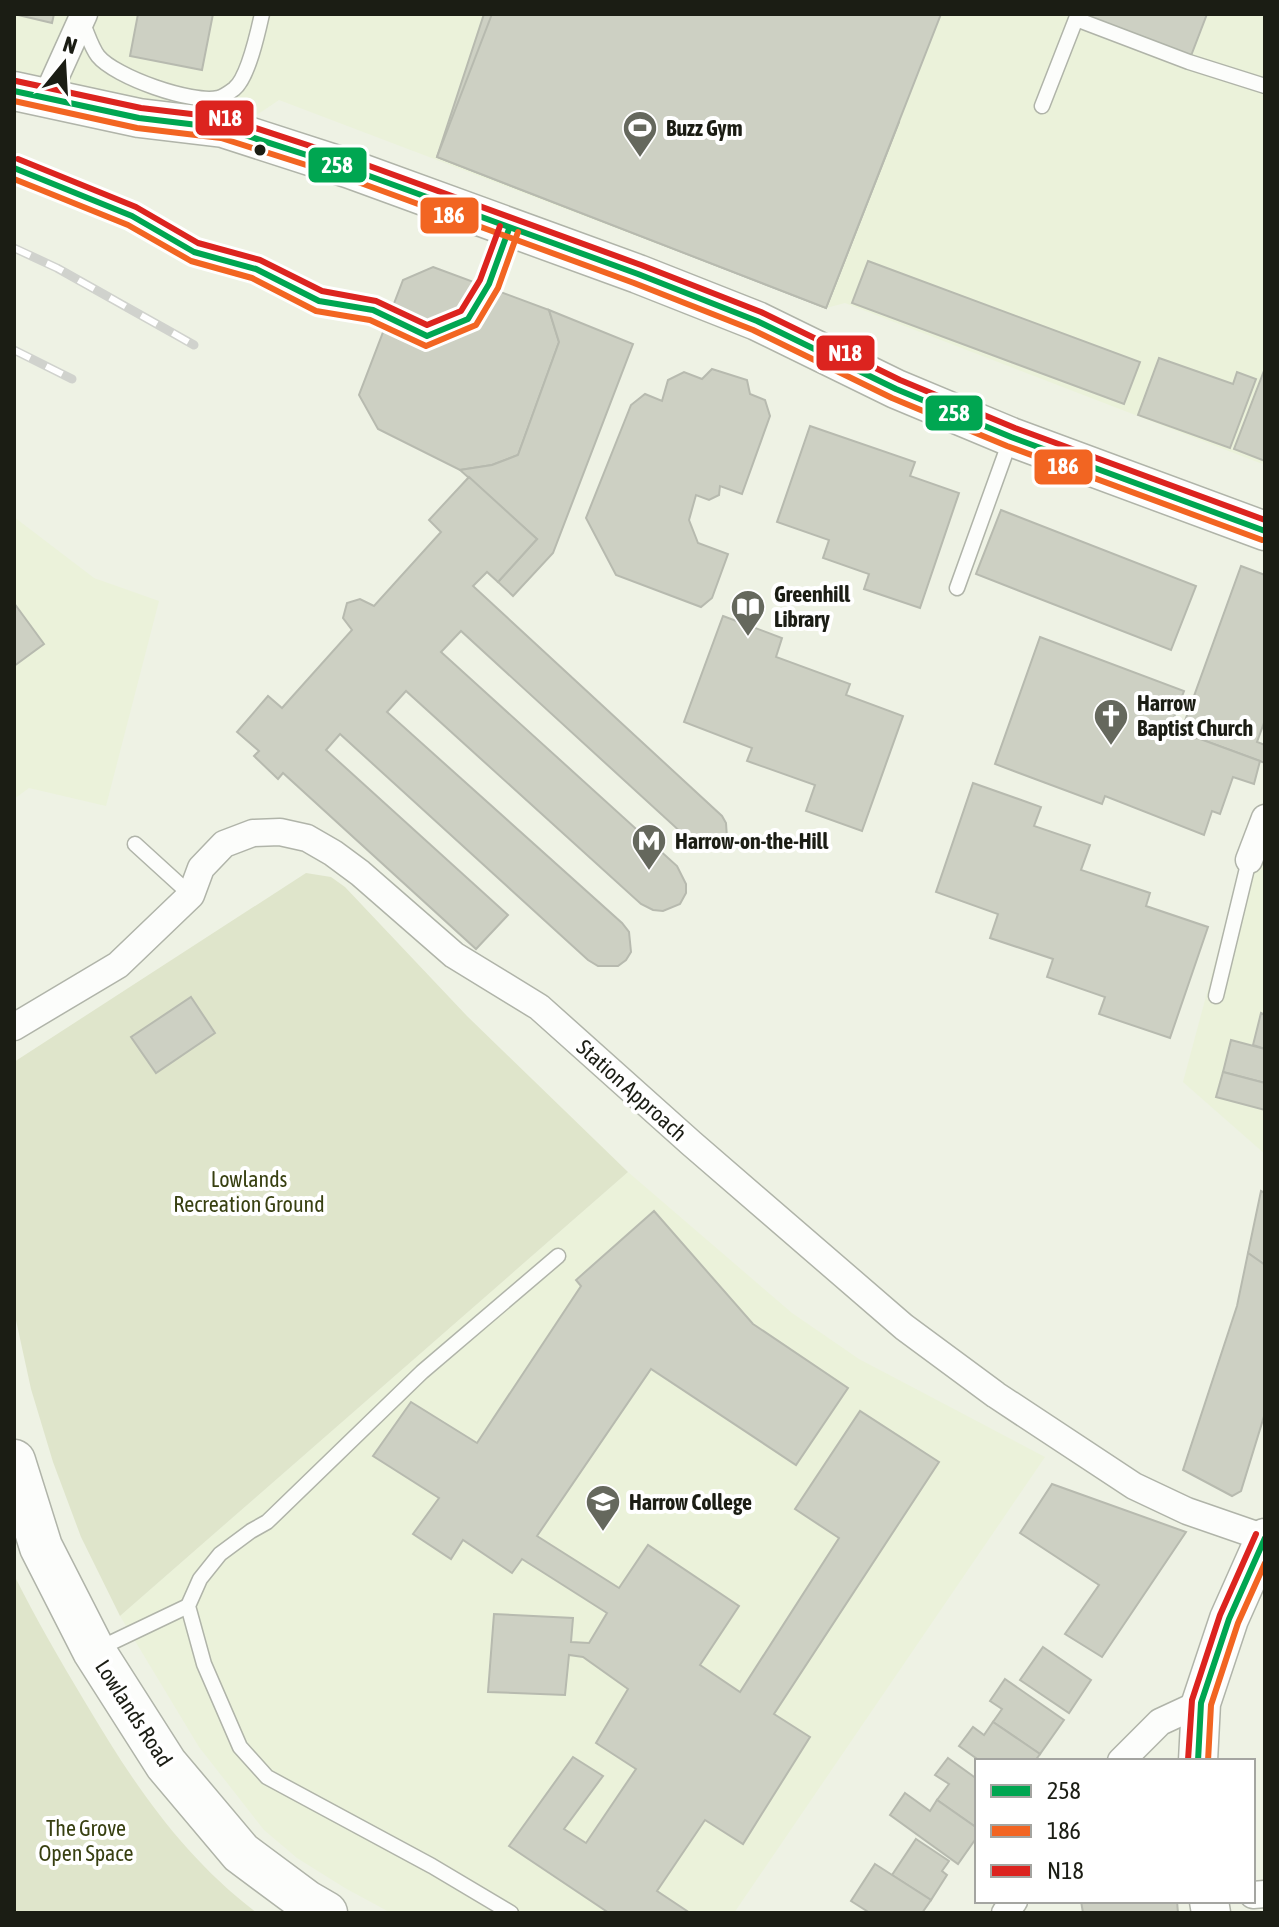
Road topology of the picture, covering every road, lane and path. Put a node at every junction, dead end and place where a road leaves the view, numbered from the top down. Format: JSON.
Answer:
{"nodes":[{"id":1,"x":262,"y":14,"type":"edge"},
{"id":2,"x":83,"y":18,"type":"edge"},
{"id":3,"x":1265,"y":86,"type":"edge"},
{"id":4,"x":30,"y":95,"type":"edge"},
{"id":5,"x":1042,"y":106,"type":"dead end"},
{"id":6,"x":14,"y":168,"type":"edge"},
{"id":7,"x":509,"y":229,"type":"junction"},
{"id":8,"x":489,"y":284,"type":"dead end"},
{"id":9,"x":390,"y":318,"type":"dead end"},
{"id":10,"x":1011,"y":437,"type":"junction"},
{"id":11,"x":1265,"y":531,"type":"edge"},
{"id":12,"x":957,"y":588,"type":"dead end"},
{"id":13,"x":1265,"y":818,"type":"edge"},
{"id":14,"x":135,"y":844,"type":"dead end"},
{"id":15,"x":1249,"y":860,"type":"joint"},
{"id":16,"x":191,"y":895,"type":"junction"},
{"id":17,"x":1216,"y":996,"type":"dead end"},
{"id":18,"x":14,"y":1027,"type":"edge"},
{"id":19,"x":558,"y":1256,"type":"dead end"},
{"id":20,"x":14,"y":1461,"type":"edge"},
{"id":21,"x":1265,"y":1538,"type":"edge"},
{"id":22,"x":188,"y":1606,"type":"junction"},
{"id":23,"x":94,"y":1651,"type":"junction"},
{"id":24,"x":1201,"y":1703,"type":"junction"},
{"id":25,"x":1123,"y":1759,"type":"edge"},
{"id":26,"x":1198,"y":1759,"type":"edge"},
{"id":27,"x":326,"y":1913,"type":"edge"},
{"id":28,"x":511,"y":1913,"type":"edge"}],
"edges":[{"from":1,"to":2,"type":"lane"},
{"from":2,"to":4,"type":"street"},
{"from":3,"to":5,"type":"lane"},
{"from":4,"to":7,"type":"main road"},
{"from":6,"to":9,"type":"lane"},
{"from":7,"to":8,"type":"lane"},
{"from":7,"to":10,"type":"main road"},
{"from":10,"to":11,"type":"main road"},
{"from":10,"to":12,"type":"lane"},
{"from":13,"to":15,"type":"street"},
{"from":14,"to":16,"type":"lane"},
{"from":15,"to":17,"type":"lane"},
{"from":16,"to":18,"type":"street","name":"Station Approach"},
{"from":16,"to":21,"type":"street","name":"Station Approach"},
{"from":19,"to":22,"type":"lane"},
{"from":20,"to":23,"type":"main road","name":"Lowlands Road"},
{"from":21,"to":24,"type":"main road"},
{"from":22,"to":23,"type":"lane"},
{"from":22,"to":28,"type":"lane"},
{"from":23,"to":27,"type":"main road","name":"Lowlands Road"},
{"from":24,"to":25,"type":"street"},
{"from":24,"to":26,"type":"main road"}]}
